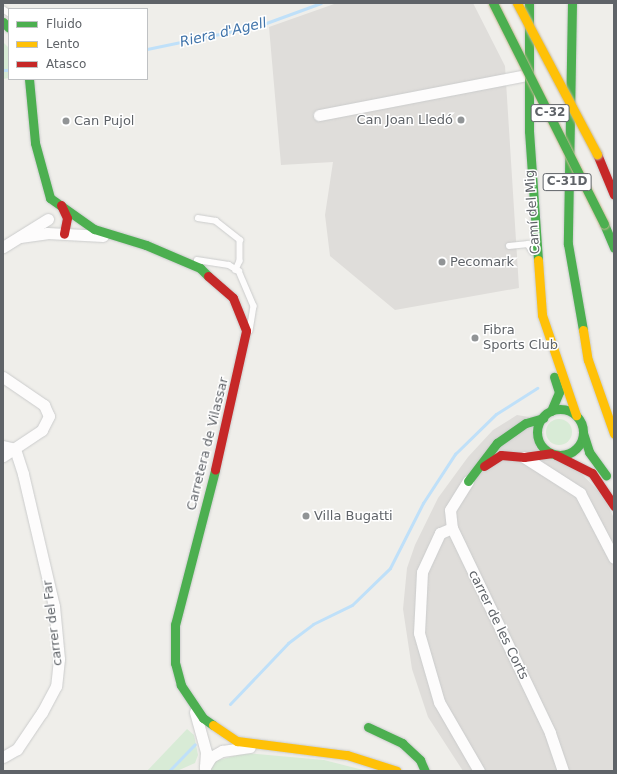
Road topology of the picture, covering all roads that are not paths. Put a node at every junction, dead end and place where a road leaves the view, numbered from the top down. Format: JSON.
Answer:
{"nodes":[{"id":1,"x":493,"y":3,"type":"edge"},
{"id":2,"x":517,"y":3,"type":"edge"},
{"id":3,"x":521,"y":3,"type":"edge"},
{"id":4,"x":529,"y":3,"type":"edge"},
{"id":5,"x":572,"y":3,"type":"edge"},
{"id":6,"x":521,"y":76,"type":"junction"},
{"id":7,"x":29,"y":80,"type":"edge"},
{"id":8,"x":319,"y":115,"type":"dead end"},
{"id":9,"x":35,"y":143,"type":"junction"},
{"id":10,"x":47,"y":171,"type":"junction"},
{"id":11,"x":614,"y":195,"type":"edge"},
{"id":12,"x":50,"y":198,"type":"joint"},
{"id":13,"x":55,"y":213,"type":"junction"},
{"id":14,"x":198,"y":218,"type":"dead end"},
{"id":15,"x":116,"y":233,"type":"junction"},
{"id":16,"x":52,"y":234,"type":"junction"},
{"id":17,"x":64,"y":234,"type":"junction"},
{"id":18,"x":20,"y":238,"type":"junction"},
{"id":19,"x":528,"y":244,"type":"junction"},
{"id":20,"x":509,"y":246,"type":"dead end"},
{"id":21,"x":3,"y":247,"type":"edge"},
{"id":22,"x":614,"y":248,"type":"edge"},
{"id":23,"x":536,"y":257,"type":"junction"},
{"id":24,"x":178,"y":259,"type":"junction"},
{"id":25,"x":236,"y":270,"type":"junction"},
{"id":26,"x":246,"y":348,"type":"junction"},
{"id":27,"x":3,"y":377,"type":"edge"},
{"id":28,"x":551,"y":411,"type":"junction"},
{"id":29,"x":576,"y":416,"type":"junction"},
{"id":30,"x":543,"y":418,"type":"junction"},
{"id":31,"x":519,"y":429,"type":"junction"},
{"id":32,"x":583,"y":434,"type":"junction"},
{"id":33,"x":614,"y":434,"type":"edge"},
{"id":34,"x":3,"y":446,"type":"edge"},
{"id":35,"x":15,"y":449,"type":"junction"},
{"id":36,"x":554,"y":454,"type":"junction"},
{"id":37,"x":3,"y":456,"type":"edge"},
{"id":38,"x":524,"y":458,"type":"junction"},
{"id":39,"x":468,"y":480,"type":"junction"},
{"id":40,"x":614,"y":488,"type":"edge"},
{"id":41,"x":614,"y":506,"type":"edge"},
{"id":42,"x":452,"y":528,"type":"junction"},
{"id":43,"x":614,"y":558,"type":"edge"},
{"id":44,"x":192,"y":703,"type":"junction"},
{"id":45,"x":368,"y":727,"type":"dead end"},
{"id":46,"x":402,"y":744,"type":"junction"},
{"id":47,"x":257,"y":746,"type":"junction"},
{"id":48,"x":3,"y":757,"type":"edge"},
{"id":49,"x":384,"y":765,"type":"junction"},
{"id":50,"x":205,"y":769,"type":"edge"},
{"id":51,"x":397,"y":771,"type":"edge"},
{"id":52,"x":426,"y":771,"type":"edge"},
{"id":53,"x":479,"y":771,"type":"edge"},
{"id":54,"x":563,"y":771,"type":"edge"}],
"edges":[{"from":1,"to":22,"type":"main road","number":"C-32","bridge":true},
{"from":2,"to":11,"type":"main road","number":"C-32","bridge":true},
{"from":3,"to":6,"type":"main road","name":"Camí del Mig"},
{"from":4,"to":23,"type":"main road","name":"Camí del Mig"},
{"from":5,"to":33,"type":"main road","number":"C-31D"},
{"from":6,"to":8,"type":"street"},
{"from":6,"to":19,"type":"main road","name":"Camí del Mig"},
{"from":7,"to":9,"type":"main road"},
{"from":9,"to":10,"type":"main road"},
{"from":9,"to":12,"type":"main road"},
{"from":10,"to":13,"type":"main road"},
{"from":10,"to":15,"type":"main road"},
{"from":12,"to":13,"type":"street"},
{"from":13,"to":15,"type":"main road","name":"Carretera de Vilassar"},
{"from":13,"to":16,"type":"street"},
{"from":13,"to":17,"type":"main road"},
{"from":13,"to":18,"type":"street"},
{"from":14,"to":25,"type":"lane"},
{"from":15,"to":17,"type":"street"},
{"from":15,"to":24,"type":"main road","name":"Carretera de Vilassar"},
{"from":16,"to":17,"type":"street"},
{"from":16,"to":18,"type":"street"},
{"from":18,"to":21,"type":"street"},
{"from":19,"to":20,"type":"lane"},
{"from":19,"to":23,"type":"lane"},
{"from":19,"to":28,"type":"main road","name":"Camí del Mig"},
{"from":23,"to":29,"type":"main road","name":"Camí del Mig"},
{"from":24,"to":25,"type":"lane"},
{"from":24,"to":26,"type":"main road","name":"Carretera de Vilassar"},
{"from":25,"to":26,"type":"lane"},
{"from":26,"to":44,"type":"main road","name":"Carretera de Vilassar"},
{"from":27,"to":35,"type":"street"},
{"from":28,"to":29,"type":"main road"},
{"from":28,"to":30,"type":"main road"},
{"from":29,"to":32,"type":"main road"},
{"from":30,"to":31,"type":"main road"},
{"from":30,"to":36,"type":"main road"},
{"from":31,"to":38,"type":"main road"},
{"from":31,"to":39,"type":"main road"},
{"from":32,"to":36,"type":"main road"},
{"from":32,"to":40,"type":"main road"},
{"from":34,"to":35,"type":"street"},
{"from":35,"to":37,"type":"street"},
{"from":35,"to":48,"type":"street","name":"carrer del Far"},
{"from":36,"to":38,"type":"main road"},
{"from":36,"to":41,"type":"main road"},
{"from":38,"to":39,"type":"main road"},
{"from":38,"to":43,"type":"street"},
{"from":39,"to":42,"type":"street","name":"carrer de les Corts"},
{"from":42,"to":53,"type":"street"},
{"from":42,"to":54,"type":"street","name":"carrer de les Corts"},
{"from":44,"to":47,"type":"main road","name":"Carretera de Vilassar"},
{"from":44,"to":50,"type":"street"},
{"from":45,"to":46,"type":"main road"},
{"from":46,"to":49,"type":"main road"},
{"from":46,"to":52,"type":"main road"},
{"from":47,"to":49,"type":"main road","name":"Carretera de Vilassar"},
{"from":47,"to":50,"type":"street"},
{"from":49,"to":51,"type":"main road","name":"Carretera de Vilassar"}]}
